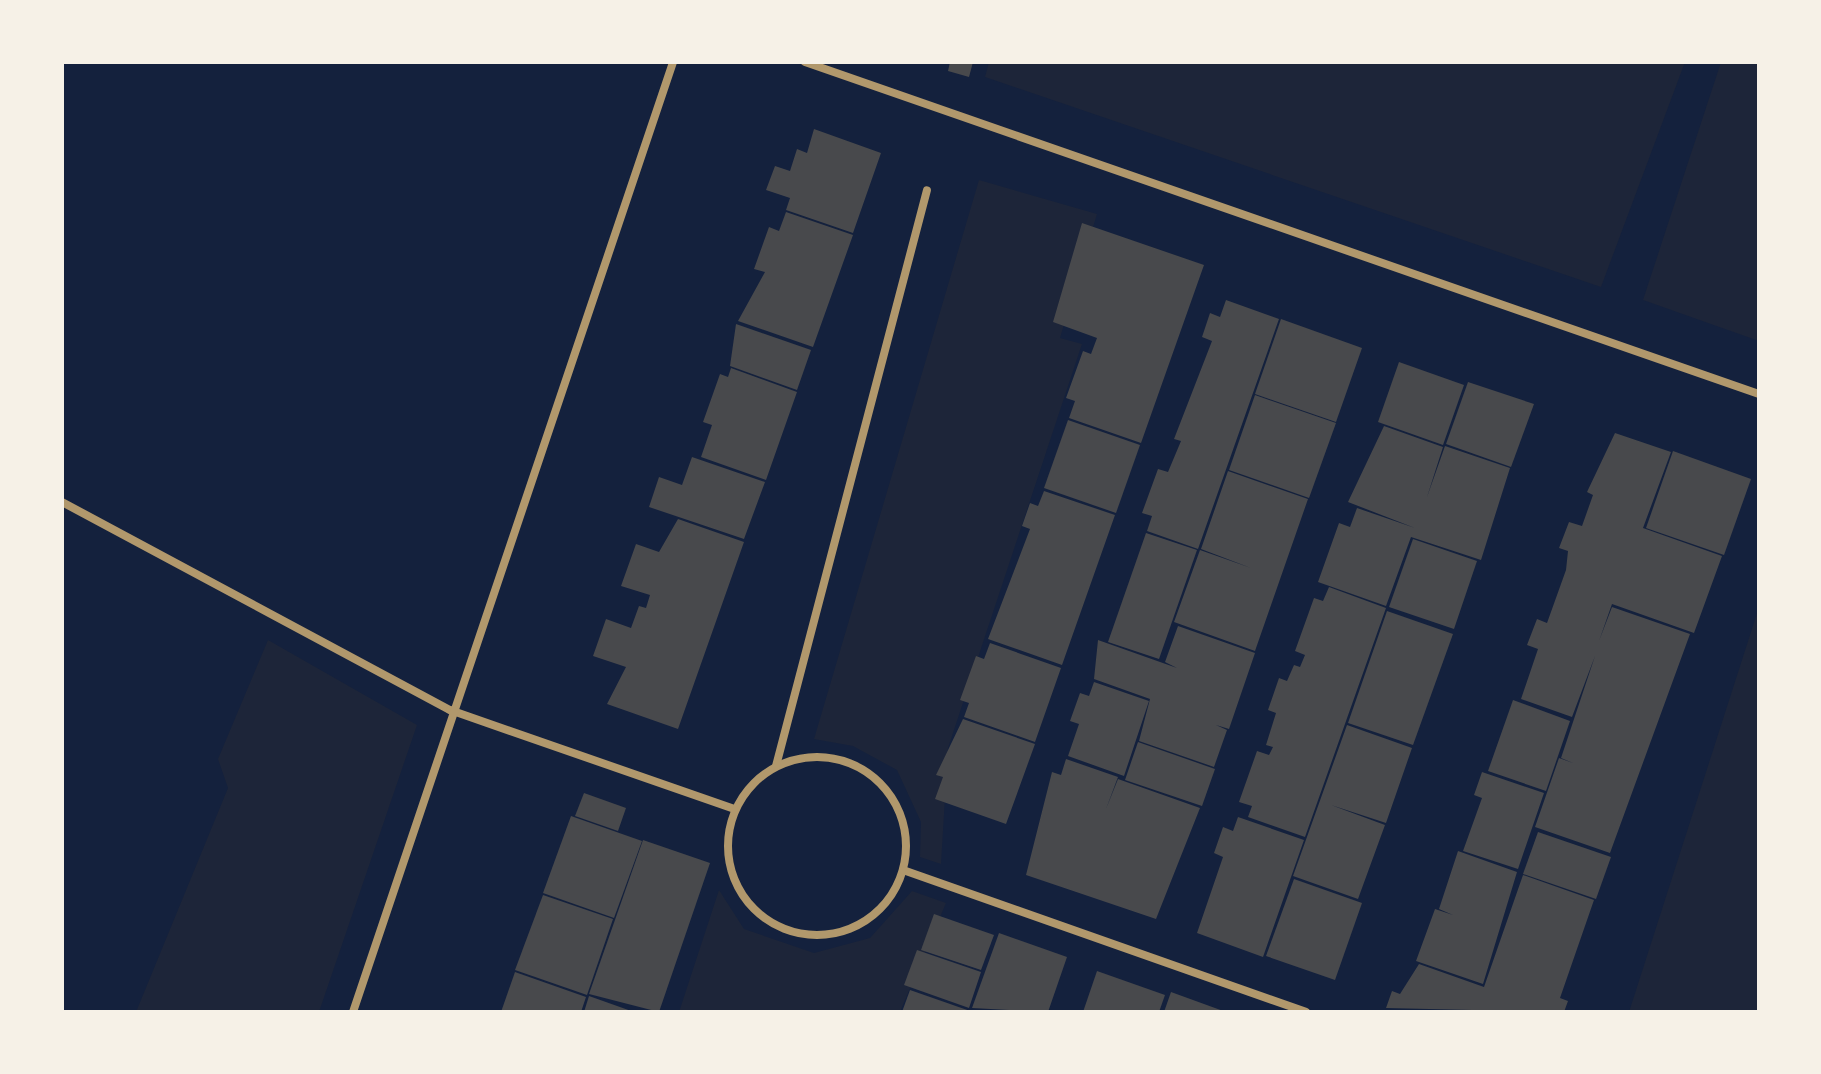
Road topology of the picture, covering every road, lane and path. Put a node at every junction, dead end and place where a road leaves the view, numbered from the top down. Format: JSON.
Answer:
{"nodes":[{"id":1,"x":673,"y":62,"type":"edge"},
{"id":2,"x":805,"y":62,"type":"edge"},
{"id":3,"x":927,"y":190,"type":"dead end"},
{"id":4,"x":1759,"y":394,"type":"edge"},
{"id":5,"x":62,"y":502,"type":"edge"},
{"id":6,"x":450,"y":710,"type":"junction"},
{"id":7,"x":776,"y":766,"type":"junction"},
{"id":8,"x":735,"y":809,"type":"junction"},
{"id":9,"x":903,"y":870,"type":"junction"},
{"id":10,"x":353,"y":1012,"type":"edge"},
{"id":11,"x":1306,"y":1012,"type":"edge"}],
"edges":[{"from":1,"to":6,"type":"street"},
{"from":2,"to":4,"type":"street"},
{"from":3,"to":7,"type":"street"},
{"from":5,"to":6,"type":"street"},
{"from":6,"to":8,"type":"street"},
{"from":6,"to":10,"type":"street"},
{"from":7,"to":8,"type":"street"},
{"from":7,"to":9,"type":"street"},
{"from":8,"to":9,"type":"street"},
{"from":9,"to":11,"type":"street"}]}
